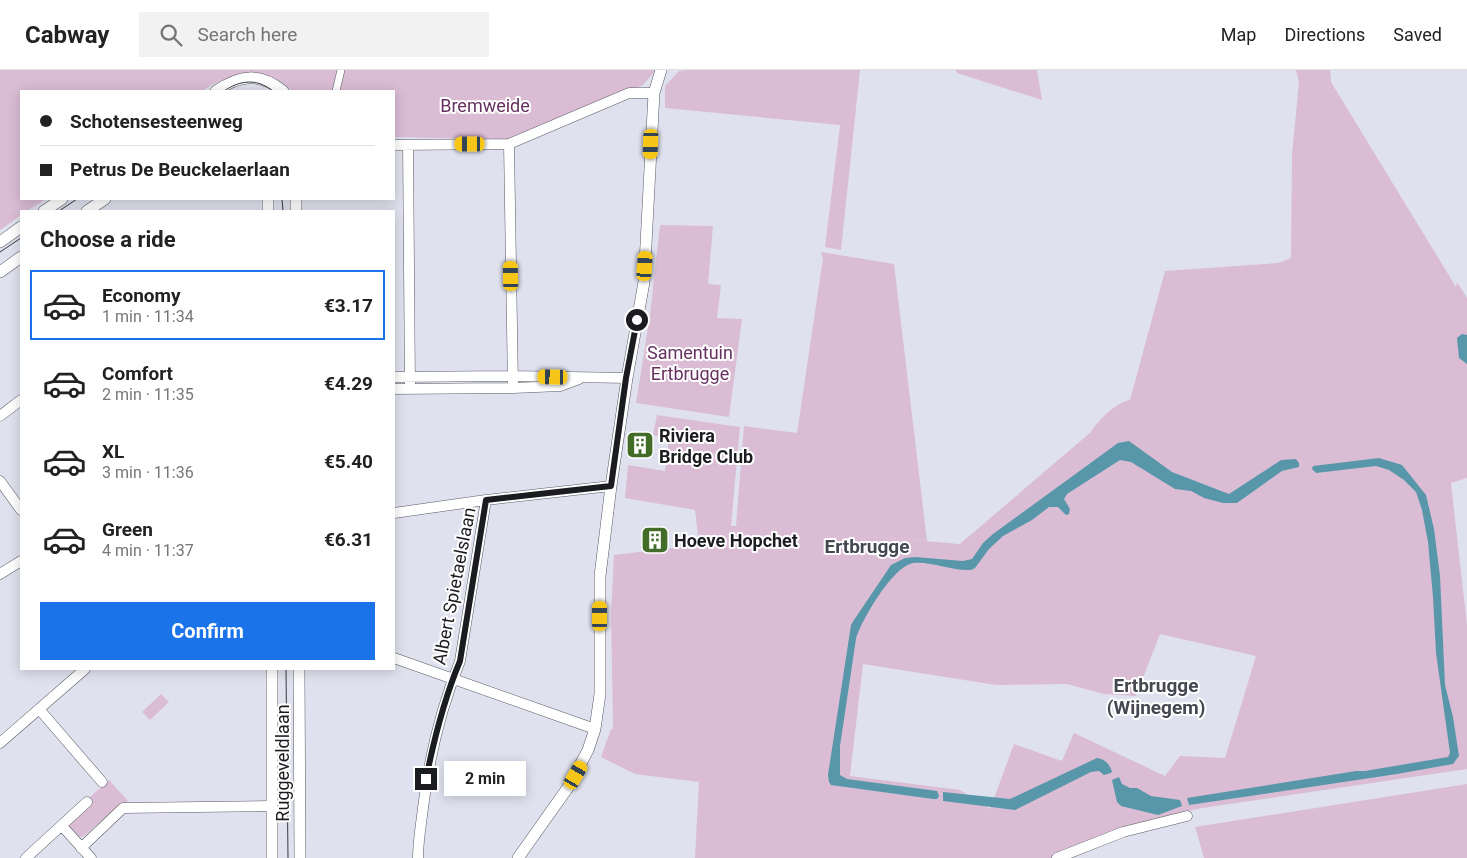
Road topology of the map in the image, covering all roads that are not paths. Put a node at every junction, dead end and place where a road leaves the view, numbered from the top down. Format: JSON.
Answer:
{"nodes":[{"id":1,"x":341,"y":70,"type":"edge"},
{"id":2,"x":662,"y":70,"type":"edge"},
{"id":3,"x":280,"y":89,"type":"edge"},
{"id":4,"x":218,"y":90,"type":"edge"},
{"id":5,"x":336,"y":90,"type":"edge"},
{"id":6,"x":654,"y":94,"type":"junction"},
{"id":7,"x":508,"y":144,"type":"junction"},
{"id":8,"x":395,"y":145,"type":"edge"},
{"id":9,"x":408,"y":145,"type":"junction"},
{"id":10,"x":60,"y":200,"type":"edge"},
{"id":11,"x":104,"y":200,"type":"edge"},
{"id":12,"x":46,"y":210,"type":"edge"},
{"id":13,"x":88,"y":210,"type":"edge"},
{"id":14,"x":20,"y":228,"type":"edge"},
{"id":15,"x":0,"y":242,"type":"edge"},
{"id":16,"x":20,"y":258,"type":"edge"},
{"id":17,"x":0,"y":272,"type":"edge"},
{"id":18,"x":513,"y":376,"type":"junction"},
{"id":19,"x":395,"y":377,"type":"edge"},
{"id":20,"x":410,"y":377,"type":"junction"},
{"id":21,"x":584,"y":377,"type":"junction"},
{"id":22,"x":626,"y":378,"type":"junction"},
{"id":23,"x":410,"y":388,"type":"junction"},
{"id":24,"x":513,"y":388,"type":"junction"},
{"id":25,"x":395,"y":389,"type":"edge"},
{"id":26,"x":20,"y":401,"type":"edge"},
{"id":27,"x":0,"y":416,"type":"edge"},
{"id":28,"x":0,"y":480,"type":"edge"},
{"id":29,"x":611,"y":486,"type":"junction"},
{"id":30,"x":486,"y":500,"type":"junction"},
{"id":31,"x":20,"y":509,"type":"edge"},
{"id":32,"x":395,"y":513,"type":"edge"},
{"id":33,"x":20,"y":563,"type":"edge"},
{"id":34,"x":0,"y":574,"type":"edge"},
{"id":35,"x":395,"y":658,"type":"edge"},
{"id":36,"x":84,"y":670,"type":"edge"},
{"id":37,"x":272,"y":670,"type":"edge"},
{"id":38,"x":299,"y":670,"type":"edge"},
{"id":39,"x":453,"y":679,"type":"junction"},
{"id":40,"x":39,"y":709,"type":"junction"},
{"id":41,"x":595,"y":729,"type":"junction"},
{"id":42,"x":0,"y":743,"type":"edge"},
{"id":43,"x":102,"y":782,"type":"dead end"},
{"id":44,"x":87,"y":802,"type":"dead end"},
{"id":45,"x":272,"y":806,"type":"junction"},
{"id":46,"x":1187,"y":816,"type":"dead end"},
{"id":47,"x":62,"y":826,"type":"junction"},
{"id":48,"x":81,"y":848,"type":"junction"},
{"id":49,"x":26,"y":858,"type":"edge"},
{"id":50,"x":91,"y":858,"type":"edge"},
{"id":51,"x":272,"y":858,"type":"edge"},
{"id":52,"x":300,"y":858,"type":"edge"},
{"id":53,"x":418,"y":858,"type":"edge"},
{"id":54,"x":518,"y":858,"type":"edge"},
{"id":55,"x":1057,"y":858,"type":"edge"}],
"edges":[{"from":1,"to":5,"type":"street"},
{"from":2,"to":6,"type":"street"},
{"from":3,"to":4,"type":"street"},
{"from":6,"to":7,"type":"street"},
{"from":6,"to":22,"type":"street"},
{"from":7,"to":9,"type":"street"},
{"from":7,"to":18,"type":"street"},
{"from":8,"to":9,"type":"street"},
{"from":9,"to":20,"type":"street"},
{"from":10,"to":12,"type":"street"},
{"from":11,"to":13,"type":"street"},
{"from":14,"to":15,"type":"street"},
{"from":16,"to":17,"type":"street"},
{"from":18,"to":20,"type":"street"},
{"from":18,"to":21,"type":"street"},
{"from":18,"to":24,"type":"street"},
{"from":19,"to":20,"type":"street"},
{"from":20,"to":23,"type":"street"},
{"from":21,"to":22,"type":"street"},
{"from":21,"to":24,"type":"street"},
{"from":22,"to":29,"type":"street"},
{"from":23,"to":24,"type":"street"},
{"from":23,"to":25,"type":"street"},
{"from":26,"to":27,"type":"street"},
{"from":28,"to":31,"type":"street"},
{"from":29,"to":30,"type":"street"},
{"from":29,"to":41,"type":"street"},
{"from":30,"to":32,"type":"street"},
{"from":30,"to":39,"type":"street","name":"Albert Spietaelslaan"},
{"from":33,"to":34,"type":"street"},
{"from":35,"to":39,"type":"street"},
{"from":36,"to":40,"type":"street"},
{"from":37,"to":45,"type":"street","name":"Ruggeveldlaan"},
{"from":38,"to":52,"type":"street","name":"Ruggeveldlaan"},
{"from":39,"to":41,"type":"street"},
{"from":39,"to":53,"type":"street","name":"Albert Spietaelslaan"},
{"from":40,"to":42,"type":"street"},
{"from":40,"to":43,"type":"street"},
{"from":41,"to":54,"type":"street"},
{"from":44,"to":47,"type":"street"},
{"from":45,"to":48,"type":"street"},
{"from":45,"to":51,"type":"street","name":"Ruggeveldlaan"},
{"from":46,"to":55,"type":"street"},
{"from":47,"to":48,"type":"street"},
{"from":47,"to":49,"type":"street"},
{"from":48,"to":50,"type":"street"}]}
